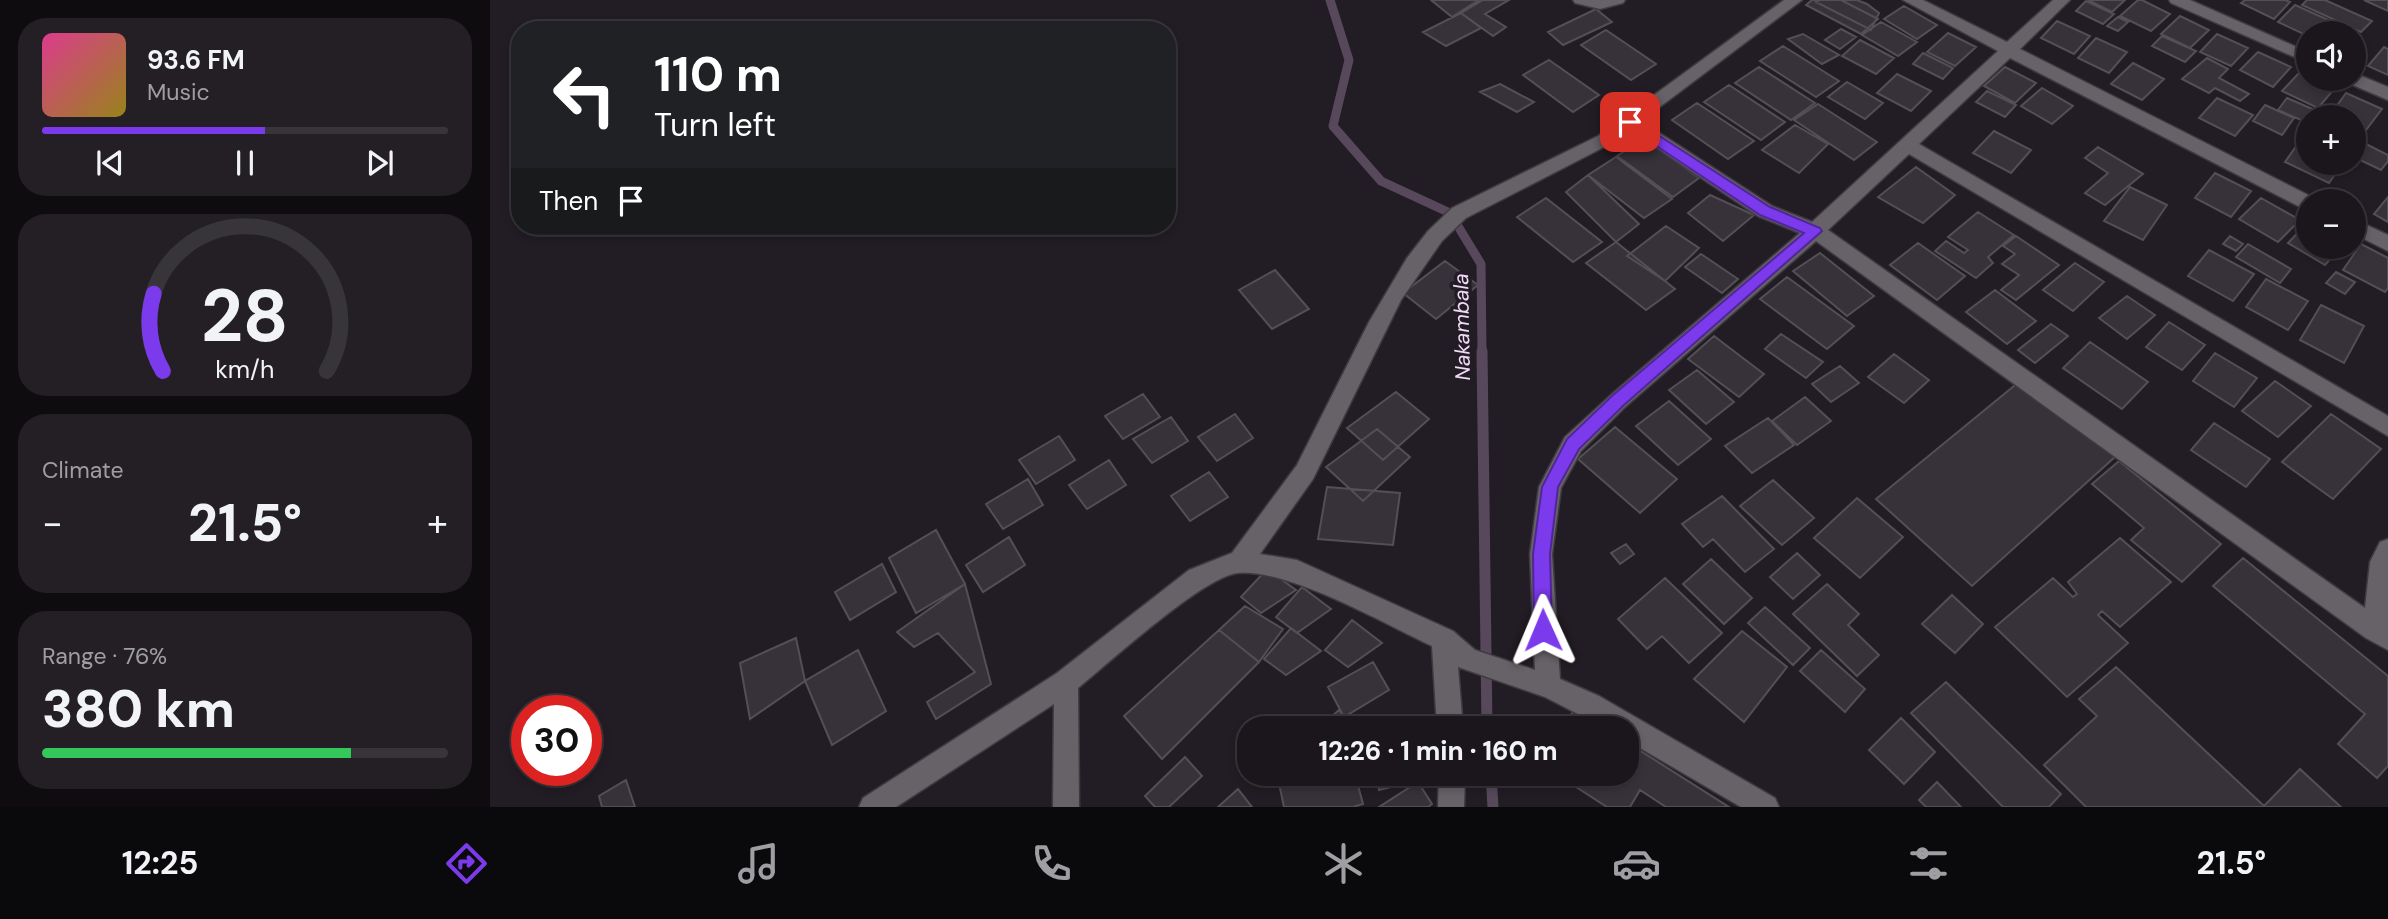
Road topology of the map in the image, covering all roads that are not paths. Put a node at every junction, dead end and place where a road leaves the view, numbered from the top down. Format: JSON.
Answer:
{"nodes":[{"id":1,"x":1581,"y":0,"type":"edge"},
{"id":2,"x":1617,"y":0,"type":"edge"},
{"id":3,"x":1794,"y":0,"type":"edge"},
{"id":4,"x":1911,"y":0,"type":"edge"},
{"id":5,"x":2062,"y":0,"type":"edge"},
{"id":6,"x":2177,"y":0,"type":"edge"},
{"id":7,"x":2007,"y":50,"type":"junction"},
{"id":8,"x":2296,"y":53,"type":"edge"},
{"id":9,"x":2366,"y":84,"type":"edge"},
{"id":10,"x":2388,"y":94,"type":"edge"},
{"id":11,"x":1630,"y":122,"type":"junction"},
{"id":12,"x":1908,"y":145,"type":"junction"},
{"id":13,"x":2296,"y":197,"type":"edge"},
{"id":14,"x":1815,"y":231,"type":"junction"},
{"id":15,"x":2366,"y":232,"type":"edge"},
{"id":16,"x":2388,"y":244,"type":"edge"},
{"id":17,"x":2388,"y":427,"type":"edge"},
{"id":18,"x":2388,"y":550,"type":"edge"},
{"id":19,"x":1240,"y":562,"type":"junction"},
{"id":20,"x":2381,"y":634,"type":"edge"},
{"id":21,"x":1444,"y":639,"type":"junction"},
{"id":22,"x":1066,"y":682,"type":"junction"},
{"id":23,"x":1548,"y":686,"type":"junction"},
{"id":24,"x":1449,"y":716,"type":"edge"},
{"id":25,"x":1452,"y":786,"type":"edge"},
{"id":26,"x":872,"y":807,"type":"edge"},
{"id":27,"x":1066,"y":807,"type":"edge"},
{"id":28,"x":1451,"y":807,"type":"edge"},
{"id":29,"x":1766,"y":807,"type":"edge"}],
"edges":[{"from":1,"to":2,"type":"street"},
{"from":3,"to":11,"type":"street"},
{"from":4,"to":7,"type":"street"},
{"from":5,"to":7,"type":"street"},
{"from":6,"to":8,"type":"street"},
{"from":7,"to":12,"type":"street"},
{"from":7,"to":13,"type":"street"},
{"from":9,"to":10,"type":"street"},
{"from":11,"to":14,"type":"street"},
{"from":11,"to":19,"type":"street"},
{"from":12,"to":14,"type":"street"},
{"from":12,"to":17,"type":"street"},
{"from":14,"to":20,"type":"street"},
{"from":14,"to":23,"type":"street"},
{"from":15,"to":16,"type":"street"},
{"from":18,"to":20,"type":"street"},
{"from":19,"to":21,"type":"street"},
{"from":19,"to":22,"type":"street"},
{"from":21,"to":23,"type":"street"},
{"from":21,"to":24,"type":"street"},
{"from":22,"to":26,"type":"street"},
{"from":22,"to":27,"type":"street"},
{"from":23,"to":29,"type":"street"},
{"from":25,"to":28,"type":"street"}]}
